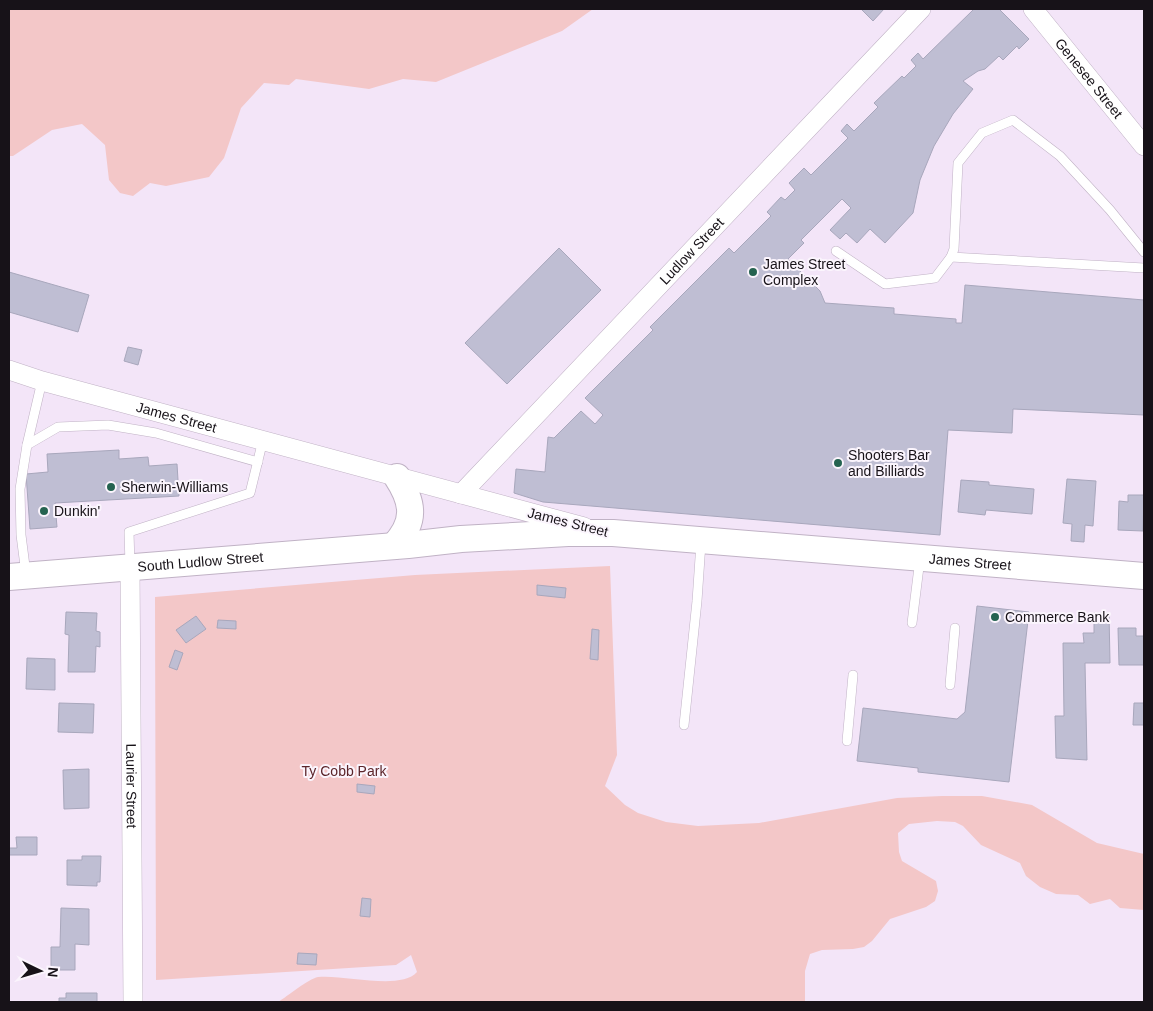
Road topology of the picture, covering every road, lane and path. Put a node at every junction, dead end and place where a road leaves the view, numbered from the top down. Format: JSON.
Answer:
{"nodes":[{"id":1,"x":921,"y":9,"type":"edge"},
{"id":2,"x":1033,"y":9,"type":"edge"},
{"id":3,"x":1144,"y":146,"type":"edge"},
{"id":4,"x":836,"y":251,"type":"dead end"},
{"id":5,"x":1144,"y":252,"type":"edge"},
{"id":6,"x":951,"y":257,"type":"junction"},
{"id":7,"x":1144,"y":268,"type":"edge"},
{"id":8,"x":9,"y":370,"type":"edge"},
{"id":9,"x":42,"y":381,"type":"junction"},
{"id":10,"x":262,"y":440,"type":"junction"},
{"id":11,"x":27,"y":445,"type":"junction"},
{"id":12,"x":258,"y":462,"type":"junction"},
{"id":13,"x":397,"y":477,"type":"junction"},
{"id":14,"x":461,"y":494,"type":"junction"},
{"id":15,"x":603,"y":532,"type":"junction"},
{"id":16,"x":701,"y":539,"type":"junction"},
{"id":17,"x":394,"y":546,"type":"junction"},
{"id":18,"x":921,"y":556,"type":"junction"},
{"id":19,"x":130,"y":568,"type":"junction"},
{"id":20,"x":18,"y":576,"type":"edge"},
{"id":21,"x":1144,"y":576,"type":"edge"},
{"id":22,"x":912,"y":623,"type":"dead end"},
{"id":23,"x":955,"y":628,"type":"dead end"},
{"id":24,"x":853,"y":675,"type":"dead end"},
{"id":25,"x":950,"y":685,"type":"dead end"},
{"id":26,"x":684,"y":725,"type":"dead end"},
{"id":27,"x":846,"y":741,"type":"dead end"},
{"id":28,"x":133,"y":1002,"type":"edge"}],
"edges":[{"from":1,"to":14,"type":"street","name":"Ludlow Street"},
{"from":2,"to":3,"type":"street","name":"Genesee Street"},
{"from":4,"to":6,"type":"lane"},
{"from":5,"to":6,"type":"lane"},
{"from":6,"to":7,"type":"lane"},
{"from":8,"to":9,"type":"street","name":"James Street"},
{"from":9,"to":10,"type":"street","name":"James Street"},
{"from":9,"to":11,"type":"lane"},
{"from":10,"to":12,"type":"lane"},
{"from":10,"to":13,"type":"street","name":"James Street"},
{"from":11,"to":12,"type":"lane"},
{"from":11,"to":20,"type":"lane"},
{"from":12,"to":19,"type":"lane"},
{"from":13,"to":14,"type":"street","name":"James Street"},
{"from":13,"to":17,"type":"main road"},
{"from":14,"to":15,"type":"street","name":"James Street"},
{"from":15,"to":16,"type":"main road","name":"James Street"},
{"from":15,"to":17,"type":"main road","name":"South Ludlow Street"},
{"from":16,"to":18,"type":"main road","name":"James Street"},
{"from":16,"to":26,"type":"lane"},
{"from":17,"to":19,"type":"main road","name":"South Ludlow Street"},
{"from":18,"to":21,"type":"main road","name":"James Street"},
{"from":18,"to":22,"type":"lane"},
{"from":19,"to":20,"type":"main road","name":"South Ludlow Street"},
{"from":19,"to":28,"type":"street","name":"Laurier Street"},
{"from":23,"to":25,"type":"lane"},
{"from":24,"to":27,"type":"lane"}]}
